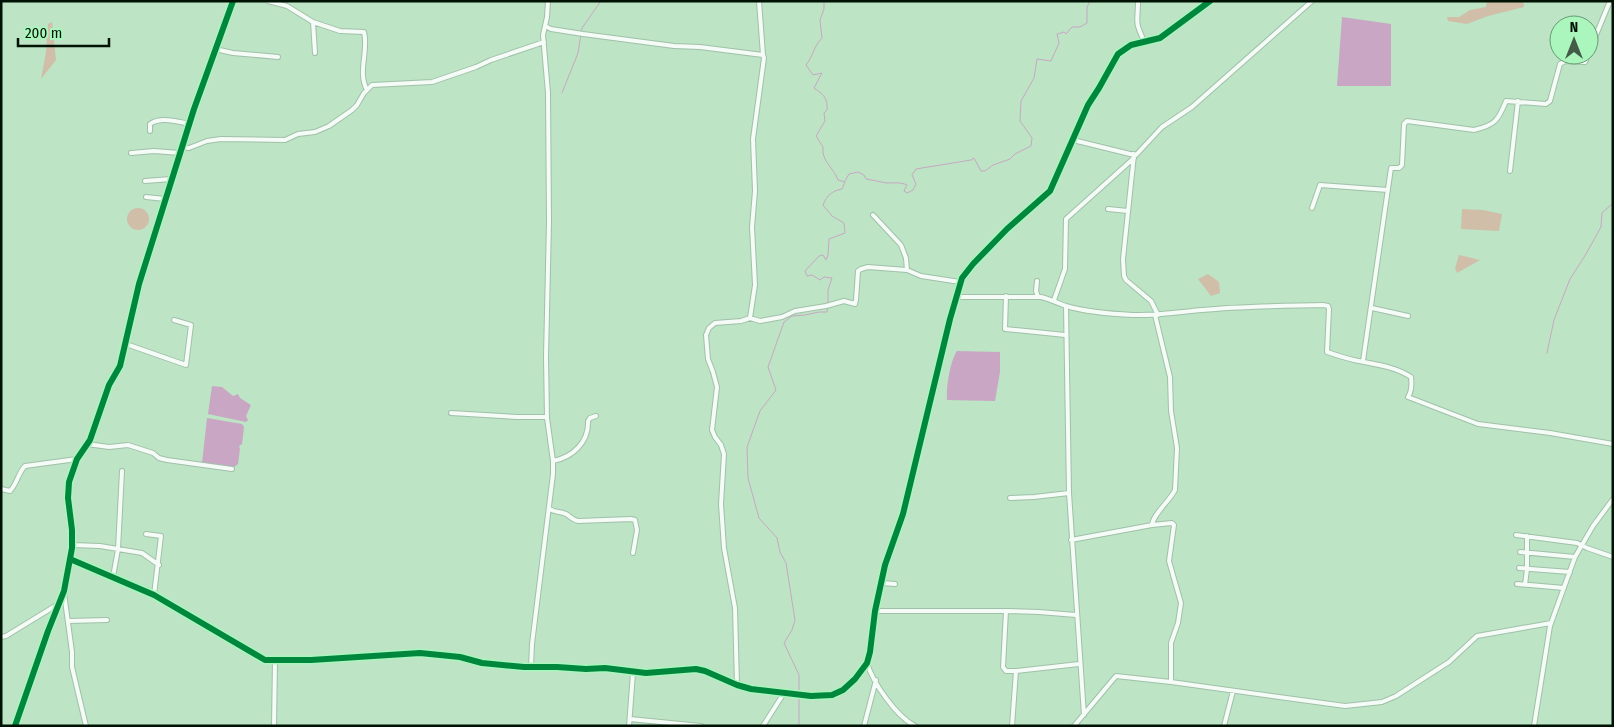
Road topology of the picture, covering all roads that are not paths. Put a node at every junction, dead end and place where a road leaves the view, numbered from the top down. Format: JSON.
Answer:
{"nodes":[{"id":1,"x":233,"y":1,"type":"edge"},
{"id":2,"x":268,"y":1,"type":"edge"},
{"id":3,"x":548,"y":1,"type":"edge"},
{"id":4,"x":759,"y":1,"type":"edge"},
{"id":5,"x":1138,"y":1,"type":"edge"},
{"id":6,"x":1210,"y":1,"type":"edge"},
{"id":7,"x":1312,"y":1,"type":"edge"},
{"id":8,"x":1610,"y":1,"type":"edge"},
{"id":9,"x":313,"y":22,"type":"junction"},
{"id":10,"x":545,"y":26,"type":"junction"},
{"id":11,"x":1599,"y":28,"type":"edge"},
{"id":12,"x":1144,"y":41,"type":"junction"},
{"id":13,"x":544,"y":42,"type":"junction"},
{"id":14,"x":216,"y":49,"type":"junction"},
{"id":15,"x":315,"y":54,"type":"dead end"},
{"id":16,"x":763,"y":54,"type":"junction"},
{"id":17,"x":278,"y":57,"type":"dead end"},
{"id":18,"x":1560,"y":65,"type":"edge"},
{"id":19,"x":367,"y":90,"type":"junction"},
{"id":20,"x":1518,"y":101,"type":"junction"},
{"id":21,"x":190,"y":124,"type":"junction"},
{"id":22,"x":150,"y":131,"type":"dead end"},
{"id":23,"x":1073,"y":140,"type":"junction"},
{"id":24,"x":182,"y":148,"type":"junction"},
{"id":25,"x":132,"y":153,"type":"dead end"},
{"id":26,"x":180,"y":153,"type":"junction"},
{"id":27,"x":1133,"y":156,"type":"junction"},
{"id":28,"x":1510,"y":171,"type":"dead end"},
{"id":29,"x":171,"y":179,"type":"junction"},
{"id":30,"x":144,"y":181,"type":"dead end"},
{"id":31,"x":1388,"y":190,"type":"junction"},
{"id":32,"x":146,"y":197,"type":"dead end"},
{"id":33,"x":165,"y":199,"type":"junction"},
{"id":34,"x":1312,"y":208,"type":"dead end"},
{"id":35,"x":1108,"y":209,"type":"dead end"},
{"id":36,"x":1128,"y":211,"type":"junction"},
{"id":37,"x":873,"y":215,"type":"dead end"},
{"id":38,"x":906,"y":270,"type":"junction"},
{"id":39,"x":1037,"y":281,"type":"dead end"},
{"id":40,"x":960,"y":282,"type":"junction"},
{"id":41,"x":1006,"y":296,"type":"junction"},
{"id":42,"x":956,"y":297,"type":"junction"},
{"id":43,"x":1038,"y":297,"type":"junction"},
{"id":44,"x":1054,"y":300,"type":"junction"},
{"id":45,"x":1066,"y":306,"type":"junction"},
{"id":46,"x":1372,"y":308,"type":"junction"},
{"id":47,"x":1157,"y":315,"type":"junction"},
{"id":48,"x":1408,"y":316,"type":"dead end"},
{"id":49,"x":750,"y":318,"type":"junction"},
{"id":50,"x":174,"y":320,"type":"dead end"},
{"id":51,"x":1065,"y":335,"type":"junction"},
{"id":52,"x":126,"y":344,"type":"junction"},
{"id":53,"x":1363,"y":361,"type":"junction"},
{"id":54,"x":451,"y":413,"type":"dead end"},
{"id":55,"x":596,"y":416,"type":"dead end"},
{"id":56,"x":547,"y":417,"type":"junction"},
{"id":57,"x":87,"y":444,"type":"junction"},
{"id":58,"x":1613,"y":444,"type":"edge"},
{"id":59,"x":77,"y":459,"type":"junction"},
{"id":60,"x":554,"y":461,"type":"junction"},
{"id":61,"x":232,"y":469,"type":"dead end"},
{"id":62,"x":122,"y":471,"type":"dead end"},
{"id":63,"x":1,"y":489,"type":"edge"},
{"id":64,"x":1069,"y":493,"type":"junction"},
{"id":65,"x":1010,"y":498,"type":"dead end"},
{"id":66,"x":1613,"y":499,"type":"edge"},
{"id":67,"x":550,"y":509,"type":"junction"},
{"id":68,"x":1152,"y":526,"type":"junction"},
{"id":69,"x":146,"y":534,"type":"dead end"},
{"id":70,"x":1516,"y":535,"type":"dead end"},
{"id":71,"x":1527,"y":536,"type":"junction"},
{"id":72,"x":1071,"y":540,"type":"junction"},
{"id":73,"x":72,"y":545,"type":"junction"},
{"id":74,"x":1583,"y":545,"type":"junction"},
{"id":75,"x":118,"y":549,"type":"junction"},
{"id":76,"x":1520,"y":552,"type":"dead end"},
{"id":77,"x":633,"y":553,"type":"dead end"},
{"id":78,"x":1527,"y":553,"type":"junction"},
{"id":79,"x":1575,"y":557,"type":"junction"},
{"id":80,"x":1613,"y":557,"type":"edge"},
{"id":81,"x":70,"y":559,"type":"junction"},
{"id":82,"x":158,"y":565,"type":"junction"},
{"id":83,"x":1519,"y":568,"type":"dead end"},
{"id":84,"x":1527,"y":570,"type":"junction"},
{"id":85,"x":1570,"y":572,"type":"junction"},
{"id":86,"x":113,"y":577,"type":"junction"},
{"id":87,"x":882,"y":583,"type":"junction"},
{"id":88,"x":895,"y":584,"type":"dead end"},
{"id":89,"x":1517,"y":584,"type":"dead end"},
{"id":90,"x":1525,"y":585,"type":"junction"},
{"id":91,"x":1564,"y":588,"type":"junction"},
{"id":92,"x":64,"y":591,"type":"junction"},
{"id":93,"x":154,"y":595,"type":"junction"},
{"id":94,"x":61,"y":602,"type":"junction"},
{"id":95,"x":876,"y":611,"type":"junction"},
{"id":96,"x":1006,"y":611,"type":"junction"},
{"id":97,"x":1076,"y":615,"type":"junction"},
{"id":98,"x":107,"y":620,"type":"dead end"},
{"id":99,"x":68,"y":621,"type":"junction"},
{"id":100,"x":1551,"y":623,"type":"junction"},
{"id":101,"x":1,"y":637,"type":"edge"},
{"id":102,"x":275,"y":660,"type":"junction"},
{"id":103,"x":867,"y":663,"type":"junction"},
{"id":104,"x":1080,"y":664,"type":"junction"},
{"id":105,"x":531,"y":667,"type":"junction"},
{"id":106,"x":1016,"y":670,"type":"junction"},
{"id":107,"x":634,"y":673,"type":"junction"},
{"id":108,"x":876,"y":680,"type":"junction"},
{"id":109,"x":1171,"y":682,"type":"junction"},
{"id":110,"x":737,"y":685,"type":"junction"},
{"id":111,"x":1233,"y":691,"type":"junction"},
{"id":112,"x":784,"y":693,"type":"junction"},
{"id":113,"x":1084,"y":715,"type":"junction"},
{"id":114,"x":630,"y":718,"type":"junction"},
{"id":115,"x":15,"y":726,"type":"edge"},
{"id":116,"x":86,"y":726,"type":"edge"},
{"id":117,"x":274,"y":726,"type":"edge"},
{"id":118,"x":628,"y":726,"type":"edge"},
{"id":119,"x":701,"y":726,"type":"edge"},
{"id":120,"x":763,"y":726,"type":"edge"},
{"id":121,"x":864,"y":726,"type":"edge"},
{"id":122,"x":915,"y":726,"type":"edge"},
{"id":123,"x":1012,"y":726,"type":"edge"},
{"id":124,"x":1074,"y":726,"type":"edge"},
{"id":125,"x":1224,"y":726,"type":"edge"},
{"id":126,"x":1534,"y":726,"type":"edge"}],
"edges":[{"from":1,"to":14,"type":"street"},
{"from":2,"to":9,"type":"street"},
{"from":3,"to":10,"type":"street"},
{"from":4,"to":16,"type":"street"},
{"from":5,"to":12,"type":"street"},
{"from":6,"to":12,"type":"street"},
{"from":7,"to":27,"type":"street"},
{"from":8,"to":11,"type":"street"},
{"from":9,"to":15,"type":"street"},
{"from":9,"to":19,"type":"street"},
{"from":10,"to":13,"type":"street"},
{"from":10,"to":16,"type":"street"},
{"from":12,"to":23,"type":"street"},
{"from":13,"to":19,"type":"street"},
{"from":13,"to":56,"type":"street"},
{"from":14,"to":17,"type":"street"},
{"from":14,"to":21,"type":"street"},
{"from":16,"to":49,"type":"street"},
{"from":18,"to":20,"type":"street"},
{"from":19,"to":24,"type":"street"},
{"from":20,"to":28,"type":"street"},
{"from":20,"to":31,"type":"street"},
{"from":21,"to":22,"type":"street"},
{"from":21,"to":24,"type":"street"},
{"from":23,"to":27,"type":"street"},
{"from":23,"to":40,"type":"street"},
{"from":24,"to":26,"type":"street"},
{"from":25,"to":26,"type":"street"},
{"from":26,"to":29,"type":"street"},
{"from":27,"to":36,"type":"street"},
{"from":27,"to":44,"type":"street"},
{"from":29,"to":30,"type":"street"},
{"from":29,"to":33,"type":"street"},
{"from":31,"to":34,"type":"street"},
{"from":31,"to":46,"type":"street"},
{"from":32,"to":33,"type":"street"},
{"from":33,"to":52,"type":"street"},
{"from":35,"to":36,"type":"street"},
{"from":36,"to":47,"type":"street"},
{"from":37,"to":38,"type":"street"},
{"from":38,"to":40,"type":"street"},
{"from":38,"to":49,"type":"street"},
{"from":39,"to":43,"type":"street"},
{"from":40,"to":42,"type":"street"},
{"from":41,"to":42,"type":"street"},
{"from":41,"to":43,"type":"street"},
{"from":41,"to":51,"type":"street"},
{"from":42,"to":87,"type":"street"},
{"from":43,"to":44,"type":"street"},
{"from":44,"to":45,"type":"street"},
{"from":45,"to":47,"type":"street"},
{"from":45,"to":51,"type":"street"},
{"from":46,"to":48,"type":"street"},
{"from":46,"to":53,"type":"street"},
{"from":47,"to":53,"type":"street"},
{"from":47,"to":68,"type":"street"},
{"from":49,"to":110,"type":"street"},
{"from":50,"to":52,"type":"street"},
{"from":51,"to":64,"type":"street"},
{"from":52,"to":57,"type":"street"},
{"from":53,"to":58,"type":"street"},
{"from":54,"to":56,"type":"street"},
{"from":55,"to":60,"type":"street"},
{"from":56,"to":60,"type":"street"},
{"from":57,"to":59,"type":"street"},
{"from":57,"to":61,"type":"street"},
{"from":59,"to":63,"type":"street"},
{"from":59,"to":73,"type":"street"},
{"from":60,"to":67,"type":"street"},
{"from":62,"to":75,"type":"street"},
{"from":64,"to":65,"type":"street"},
{"from":64,"to":72,"type":"street"},
{"from":66,"to":74,"type":"street"},
{"from":67,"to":77,"type":"street"},
{"from":67,"to":105,"type":"street"},
{"from":68,"to":72,"type":"street"},
{"from":68,"to":109,"type":"street"},
{"from":69,"to":82,"type":"street"},
{"from":70,"to":71,"type":"street"},
{"from":71,"to":74,"type":"street"},
{"from":71,"to":78,"type":"street"},
{"from":72,"to":97,"type":"street"},
{"from":73,"to":75,"type":"street"},
{"from":73,"to":81,"type":"street"},
{"from":74,"to":79,"type":"street"},
{"from":74,"to":80,"type":"street"},
{"from":75,"to":82,"type":"street"},
{"from":75,"to":86,"type":"street"},
{"from":76,"to":78,"type":"street"},
{"from":78,"to":79,"type":"street"},
{"from":78,"to":84,"type":"street"},
{"from":79,"to":85,"type":"street"},
{"from":81,"to":86,"type":"street"},
{"from":81,"to":92,"type":"street"},
{"from":82,"to":93,"type":"street"},
{"from":83,"to":84,"type":"street"},
{"from":84,"to":85,"type":"street"},
{"from":84,"to":90,"type":"street"},
{"from":85,"to":91,"type":"street"},
{"from":86,"to":93,"type":"street"},
{"from":87,"to":88,"type":"street"},
{"from":87,"to":95,"type":"street"},
{"from":89,"to":90,"type":"street"},
{"from":90,"to":91,"type":"street"},
{"from":91,"to":100,"type":"street"},
{"from":92,"to":94,"type":"street"},
{"from":92,"to":99,"type":"street"},
{"from":93,"to":102,"type":"street"},
{"from":94,"to":101,"type":"street"},
{"from":94,"to":115,"type":"street"},
{"from":95,"to":96,"type":"street"},
{"from":95,"to":103,"type":"street"},
{"from":96,"to":97,"type":"street"},
{"from":96,"to":106,"type":"street"},
{"from":97,"to":104,"type":"street"},
{"from":98,"to":99,"type":"street"},
{"from":99,"to":116,"type":"street"},
{"from":100,"to":111,"type":"street"},
{"from":100,"to":126,"type":"street"},
{"from":102,"to":105,"type":"street"},
{"from":102,"to":117,"type":"street"},
{"from":103,"to":108,"type":"street"},
{"from":103,"to":112,"type":"street"},
{"from":104,"to":106,"type":"street"},
{"from":104,"to":113,"type":"street"},
{"from":105,"to":107,"type":"street"},
{"from":106,"to":123,"type":"street"},
{"from":107,"to":110,"type":"street"},
{"from":107,"to":114,"type":"street"},
{"from":108,"to":121,"type":"street"},
{"from":108,"to":122,"type":"street"},
{"from":109,"to":111,"type":"street"},
{"from":109,"to":113,"type":"street"},
{"from":110,"to":112,"type":"street"},
{"from":111,"to":125,"type":"street"},
{"from":112,"to":120,"type":"street"},
{"from":113,"to":124,"type":"street"},
{"from":114,"to":118,"type":"street"},
{"from":114,"to":119,"type":"street"}]}
